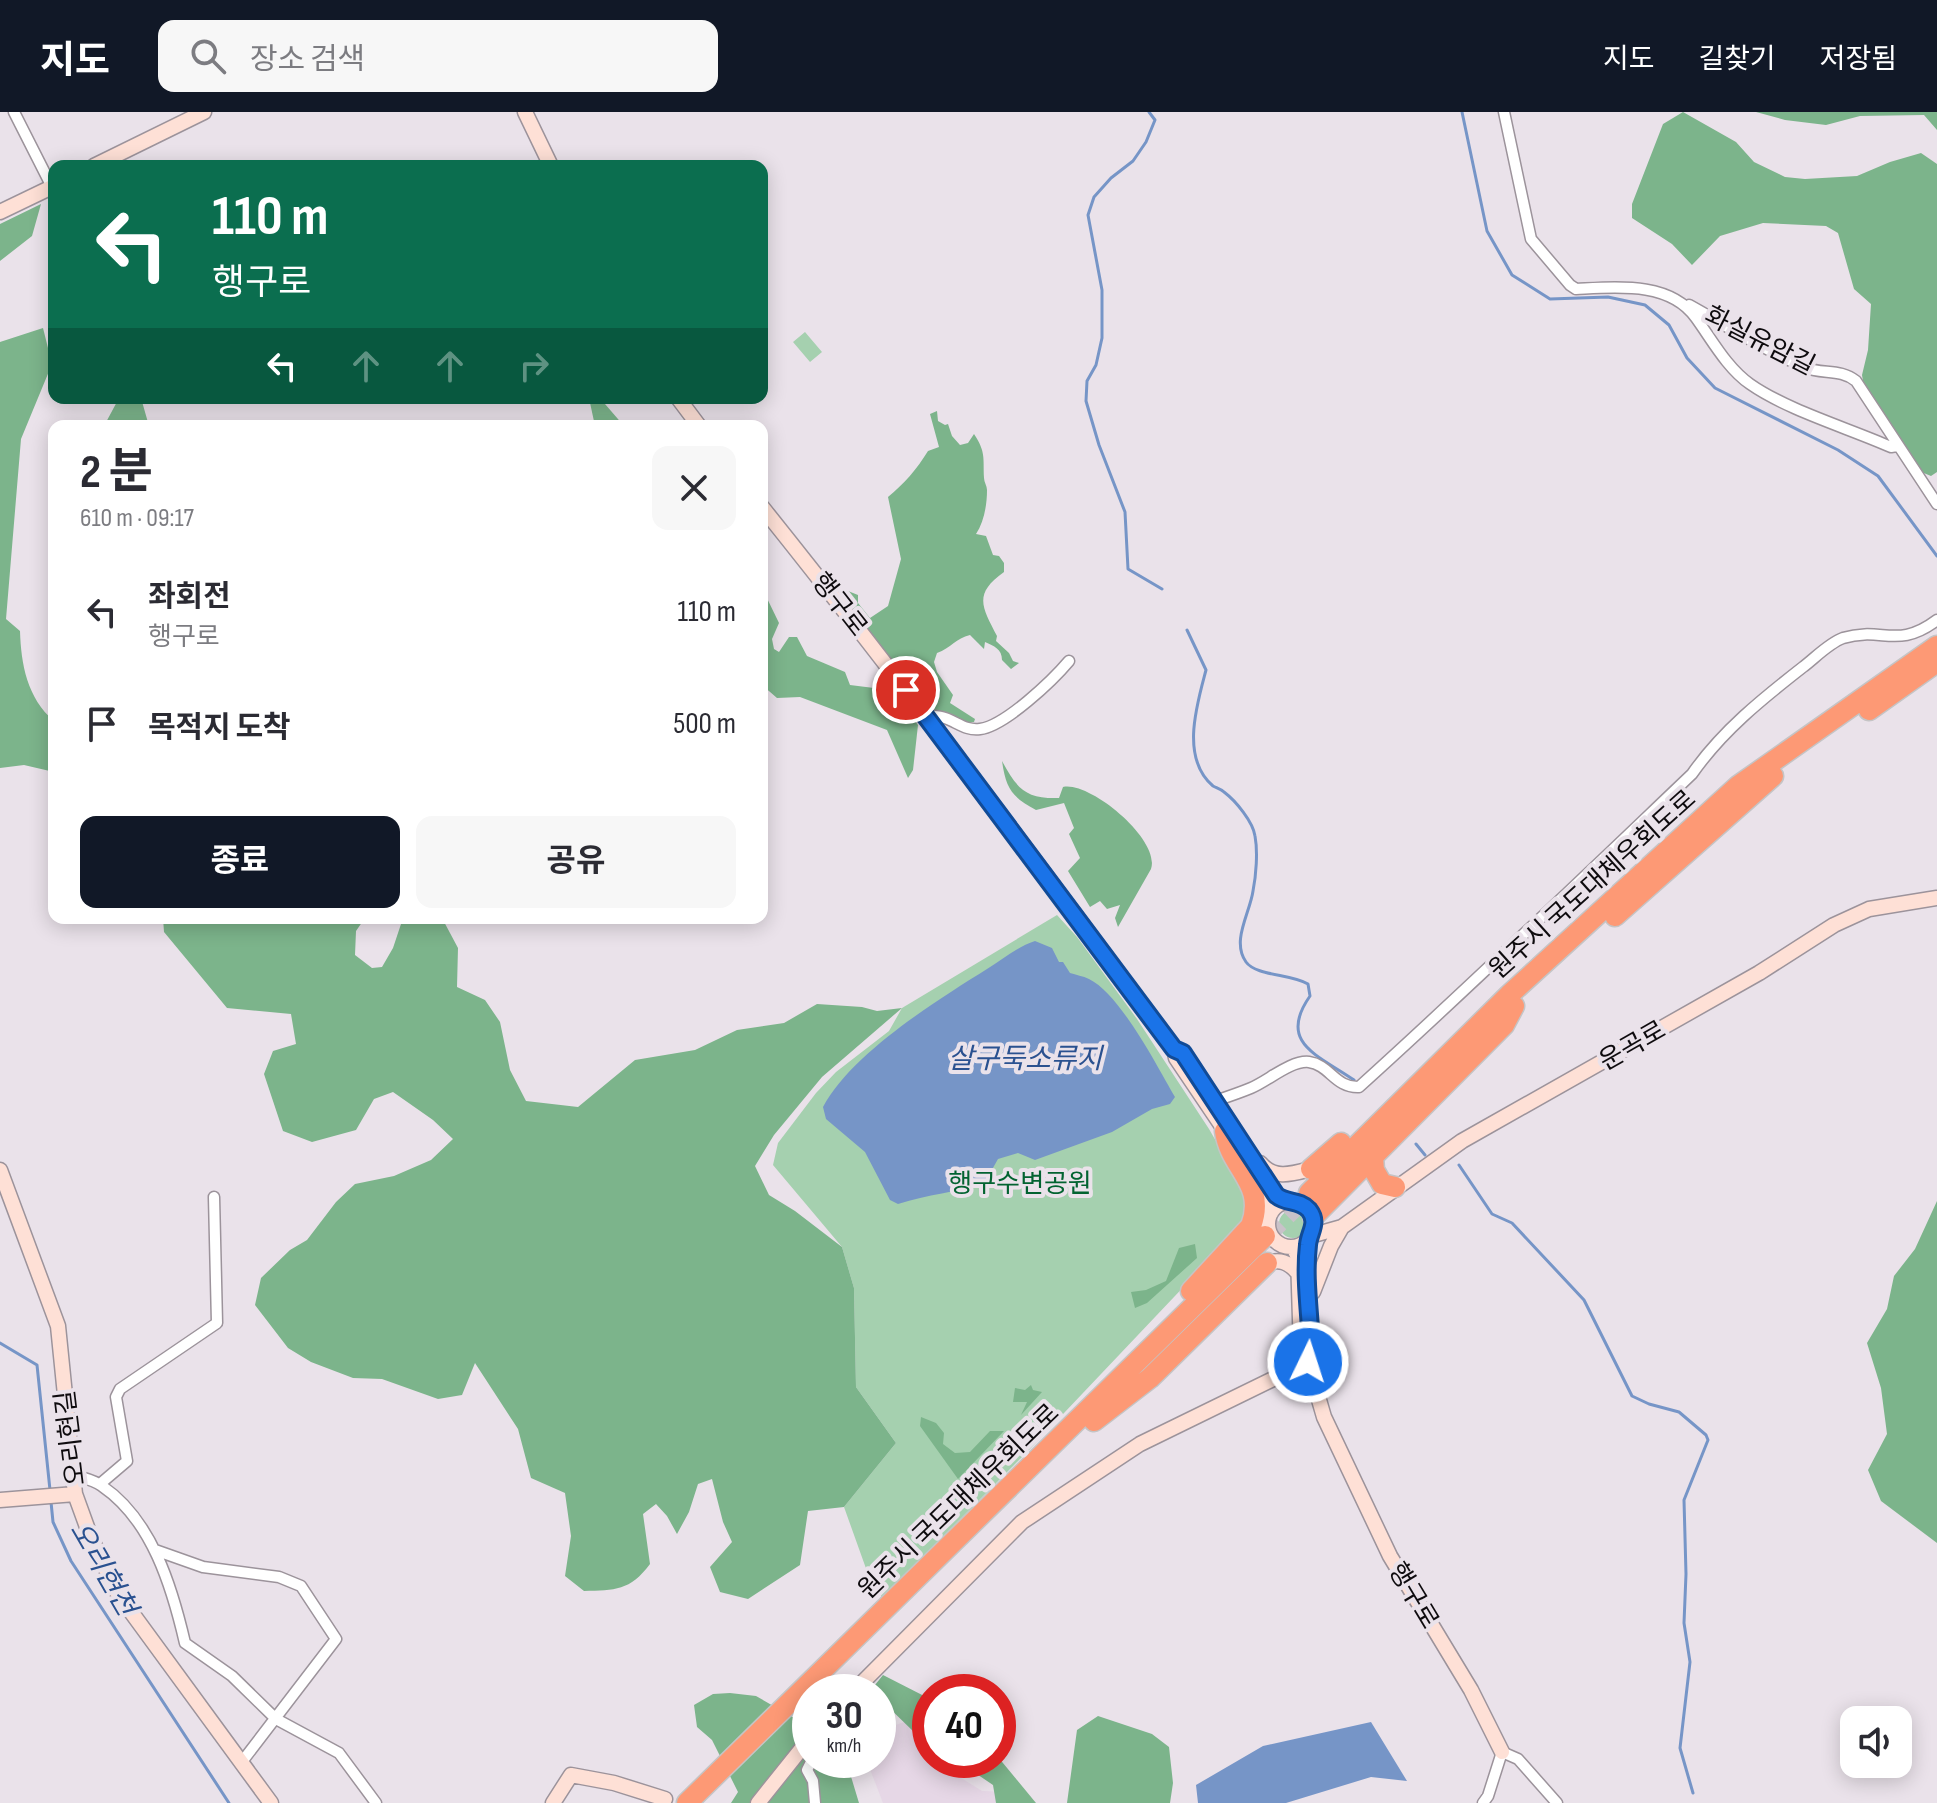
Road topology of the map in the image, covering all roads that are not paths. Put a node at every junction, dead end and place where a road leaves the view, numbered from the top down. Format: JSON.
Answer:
{"nodes":[{"id":1,"x":14,"y":112,"type":"edge"},
{"id":2,"x":204,"y":112,"type":"edge"},
{"id":3,"x":525,"y":112,"type":"edge"},
{"id":4,"x":1504,"y":112,"type":"edge"},
{"id":5,"x":106,"y":160,"type":"edge"},
{"id":6,"x":548,"y":160,"type":"edge"},
{"id":7,"x":48,"y":177,"type":"edge"},
{"id":8,"x":48,"y":188,"type":"edge"},
{"id":9,"x":0,"y":212,"type":"edge"},
{"id":10,"x":1682,"y":301,"type":"junction"},
{"id":11,"x":1897,"y":446,"type":"junction"},
{"id":12,"x":1937,"y":504,"type":"edge"},
{"id":13,"x":768,"y":515,"type":"edge"},
{"id":14,"x":1937,"y":620,"type":"edge"},
{"id":15,"x":1937,"y":646,"type":"edge"},
{"id":16,"x":1069,"y":661,"type":"dead end"},
{"id":17,"x":1937,"y":662,"type":"edge"},
{"id":18,"x":926,"y":715,"type":"junction"},
{"id":19,"x":1937,"y":898,"type":"edge"},
{"id":20,"x":1512,"y":1000,"type":"junction"},
{"id":21,"x":1174,"y":1049,"type":"junction"},
{"id":22,"x":1215,"y":1101,"type":"junction"},
{"id":23,"x":1228,"y":1129,"type":"junction"},
{"id":24,"x":1373,"y":1157,"type":"junction"},
{"id":25,"x":1311,"y":1169,"type":"junction"},
{"id":26,"x":0,"y":1170,"type":"edge"},
{"id":27,"x":1395,"y":1187,"type":"junction"},
{"id":28,"x":214,"y":1197,"type":"dead end"},
{"id":29,"x":1306,"y":1214,"type":"junction"},
{"id":30,"x":1342,"y":1227,"type":"junction"},
{"id":31,"x":1271,"y":1237,"type":"junction"},
{"id":32,"x":1297,"y":1272,"type":"junction"},
{"id":33,"x":1310,"y":1301,"type":"junction"},
{"id":34,"x":1308,"y":1362,"type":"junction"},
{"id":35,"x":1090,"y":1417,"type":"junction"},
{"id":36,"x":74,"y":1475,"type":"junction"},
{"id":37,"x":100,"y":1484,"type":"junction"},
{"id":38,"x":69,"y":1494,"type":"junction"},
{"id":39,"x":0,"y":1500,"type":"edge"},
{"id":40,"x":155,"y":1550,"type":"junction"},
{"id":41,"x":838,"y":1674,"type":"edge"},
{"id":42,"x":871,"y":1674,"type":"edge"},
{"id":43,"x":276,"y":1719,"type":"junction"},
{"id":44,"x":792,"y":1719,"type":"edge"},
{"id":45,"x":1502,"y":1752,"type":"junction"},
{"id":46,"x":792,"y":1760,"type":"edge"},
{"id":47,"x":241,"y":1763,"type":"junction"},
{"id":48,"x":811,"y":1778,"type":"edge"},
{"id":49,"x":665,"y":1799,"type":"dead end"},
{"id":50,"x":271,"y":1803,"type":"edge"},
{"id":51,"x":376,"y":1803,"type":"edge"},
{"id":52,"x":553,"y":1803,"type":"edge"},
{"id":53,"x":687,"y":1803,"type":"edge"},
{"id":54,"x":707,"y":1803,"type":"edge"},
{"id":55,"x":758,"y":1803,"type":"edge"},
{"id":56,"x":815,"y":1803,"type":"edge"},
{"id":57,"x":1483,"y":1803,"type":"edge"},
{"id":58,"x":1557,"y":1803,"type":"edge"}],
"edges":[{"from":1,"to":7,"type":"street"},
{"from":2,"to":5,"type":"street"},
{"from":3,"to":6,"type":"street"},
{"from":4,"to":10,"type":"street","name":"화실유암길"},
{"from":8,"to":9,"type":"street"},
{"from":10,"to":11,"type":"street","name":"화실유암길"},
{"from":10,"to":11,"type":"street","name":"화실유암길"},
{"from":11,"to":12,"type":"street","name":"화실유암길"},
{"from":13,"to":18,"type":"street","name":"행구로"},
{"from":14,"to":22,"type":"street"},
{"from":15,"to":20,"type":"highway","name":"원주시 국도대체우회도로"},
{"from":16,"to":18,"type":"street"},
{"from":17,"to":20,"type":"highway"},
{"from":18,"to":21,"type":"street","name":"행구로"},
{"from":19,"to":27,"type":"street","name":"운곡로"},
{"from":20,"to":24,"type":"highway"},
{"from":20,"to":25,"type":"highway"},
{"from":20,"to":29,"type":"highway"},
{"from":21,"to":22,"type":"street","name":"행구로"},
{"from":21,"to":23,"type":"street","name":"행구로"},
{"from":22,"to":23,"type":"street","name":"행구로"},
{"from":23,"to":25,"type":"street"},
{"from":23,"to":29,"type":"street","name":"행구로"},
{"from":23,"to":31,"type":"highway"},
{"from":24,"to":27,"type":"highway"},
{"from":24,"to":29,"type":"highway"},
{"from":25,"to":29,"type":"street"},
{"from":26,"to":36,"type":"street","name":"오리현길"},
{"from":27,"to":30,"type":"street","name":"운곡로"},
{"from":28,"to":37,"type":"street"},
{"from":29,"to":30,"type":"street"},
{"from":29,"to":31,"type":"street"},
{"from":29,"to":31,"type":"street"},
{"from":29,"to":33,"type":"street"},
{"from":30,"to":33,"type":"street"},
{"from":31,"to":32,"type":"street"},
{"from":31,"to":32,"type":"street","name":"행구로"},
{"from":31,"to":35,"type":"highway","name":"원주시 국도대체우회도로"},
{"from":32,"to":34,"type":"street","name":"행구로"},
{"from":33,"to":34,"type":"street"},
{"from":34,"to":42,"type":"street"},
{"from":34,"to":45,"type":"street","name":"행구로"},
{"from":35,"to":41,"type":"highway","name":"원주시 국도대체우회도로"},
{"from":35,"to":53,"type":"highway","name":"원주시 국도대체우회도로"},
{"from":36,"to":37,"type":"street"},
{"from":36,"to":38,"type":"street","name":"오리현길"},
{"from":37,"to":40,"type":"street"},
{"from":38,"to":39,"type":"street"},
{"from":38,"to":47,"type":"street","name":"오리현길"},
{"from":40,"to":43,"type":"street"},
{"from":40,"to":43,"type":"street"},
{"from":43,"to":47,"type":"street"},
{"from":43,"to":51,"type":"street"},
{"from":44,"to":54,"type":"highway"},
{"from":45,"to":57,"type":"street"},
{"from":45,"to":58,"type":"street","name":"행구로"},
{"from":46,"to":55,"type":"street"},
{"from":47,"to":50,"type":"street","name":"오리현길"},
{"from":48,"to":56,"type":"street"},
{"from":49,"to":52,"type":"street"}]}
